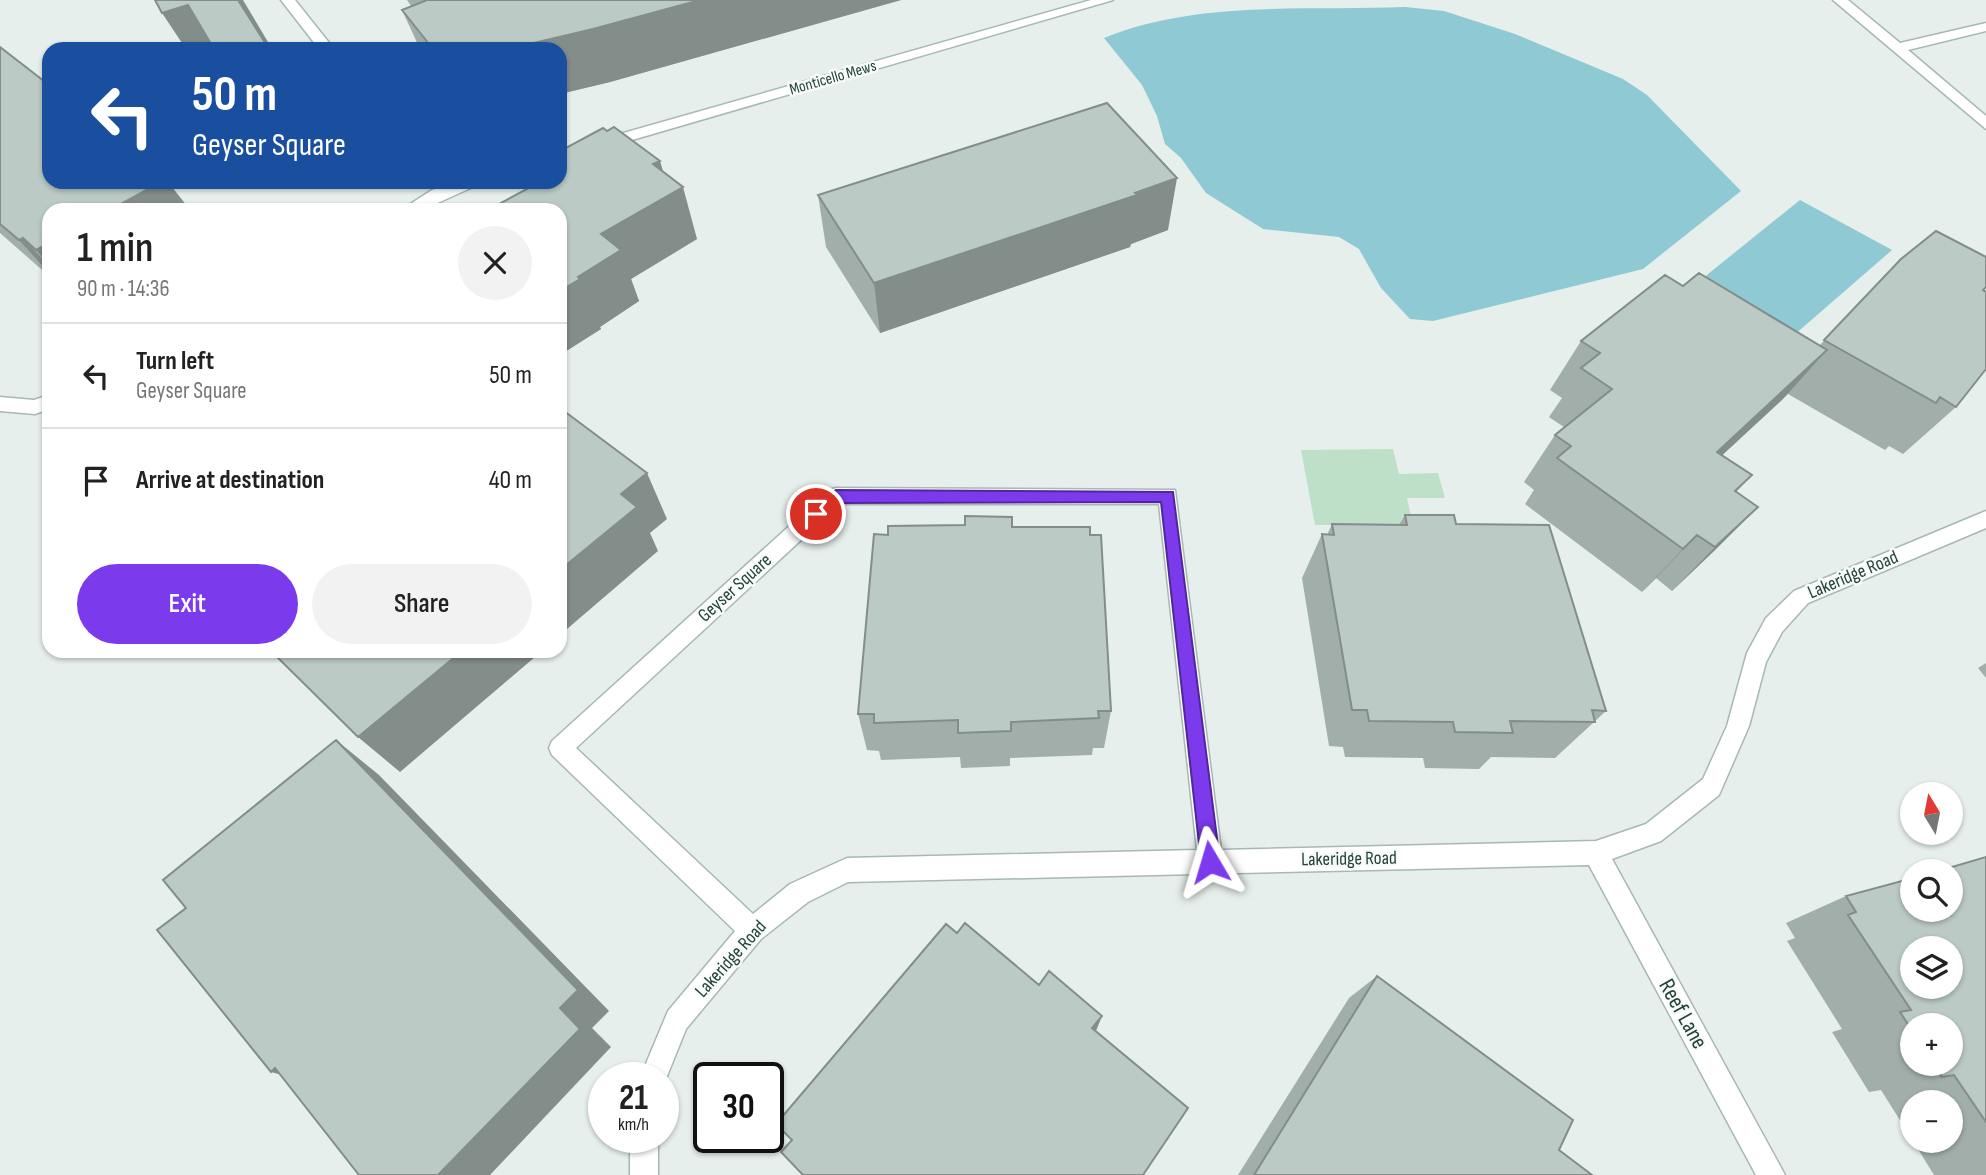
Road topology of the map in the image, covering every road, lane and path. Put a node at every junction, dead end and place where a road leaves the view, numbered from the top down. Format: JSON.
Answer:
{"nodes":[{"id":1,"x":288,"y":0,"type":"edge"},
{"id":2,"x":1105,"y":0,"type":"edge"},
{"id":3,"x":1840,"y":0,"type":"edge"},
{"id":4,"x":1983,"y":31,"type":"edge"},
{"id":5,"x":321,"y":42,"type":"edge"},
{"id":6,"x":1898,"y":48,"type":"junction"},
{"id":7,"x":1986,"y":124,"type":"edge"},
{"id":8,"x":567,"y":154,"type":"edge"},
{"id":9,"x":433,"y":189,"type":"edge"},
{"id":10,"x":454,"y":189,"type":"edge"},
{"id":11,"x":438,"y":194,"type":"junction"},
{"id":12,"x":422,"y":203,"type":"edge"},
{"id":13,"x":0,"y":404,"type":"edge"},
{"id":14,"x":42,"y":404,"type":"edge"},
{"id":15,"x":1986,"y":519,"type":"edge"},
{"id":16,"x":1596,"y":853,"type":"junction"},
{"id":17,"x":1210,"y":862,"type":"junction"},
{"id":18,"x":752,"y":930,"type":"junction"},
{"id":19,"x":660,"y":1062,"type":"edge"},
{"id":20,"x":643,"y":1153,"type":"edge"},
{"id":21,"x":644,"y":1175,"type":"edge"},
{"id":22,"x":1771,"y":1175,"type":"edge"}],
"edges":[{"from":1,"to":5,"type":"street"},
{"from":2,"to":8,"type":"street","name":"Monticello Mews"},
{"from":3,"to":6,"type":"street"},
{"from":4,"to":6,"type":"street"},
{"from":6,"to":7,"type":"street"},
{"from":9,"to":11,"type":"street"},
{"from":10,"to":11,"type":"street"},
{"from":11,"to":12,"type":"street"},
{"from":13,"to":14,"type":"street"},
{"from":15,"to":16,"type":"street","name":"Lakeridge Road"},
{"from":16,"to":17,"type":"street","name":"Lakeridge Road"},
{"from":16,"to":22,"type":"street","name":"Reef Lane"},
{"from":17,"to":18,"type":"street","name":"Lakeridge Road"},
{"from":17,"to":18,"type":"street","name":"Geyser Square"},
{"from":18,"to":19,"type":"street","name":"Lakeridge Road"},
{"from":20,"to":21,"type":"street"}]}
